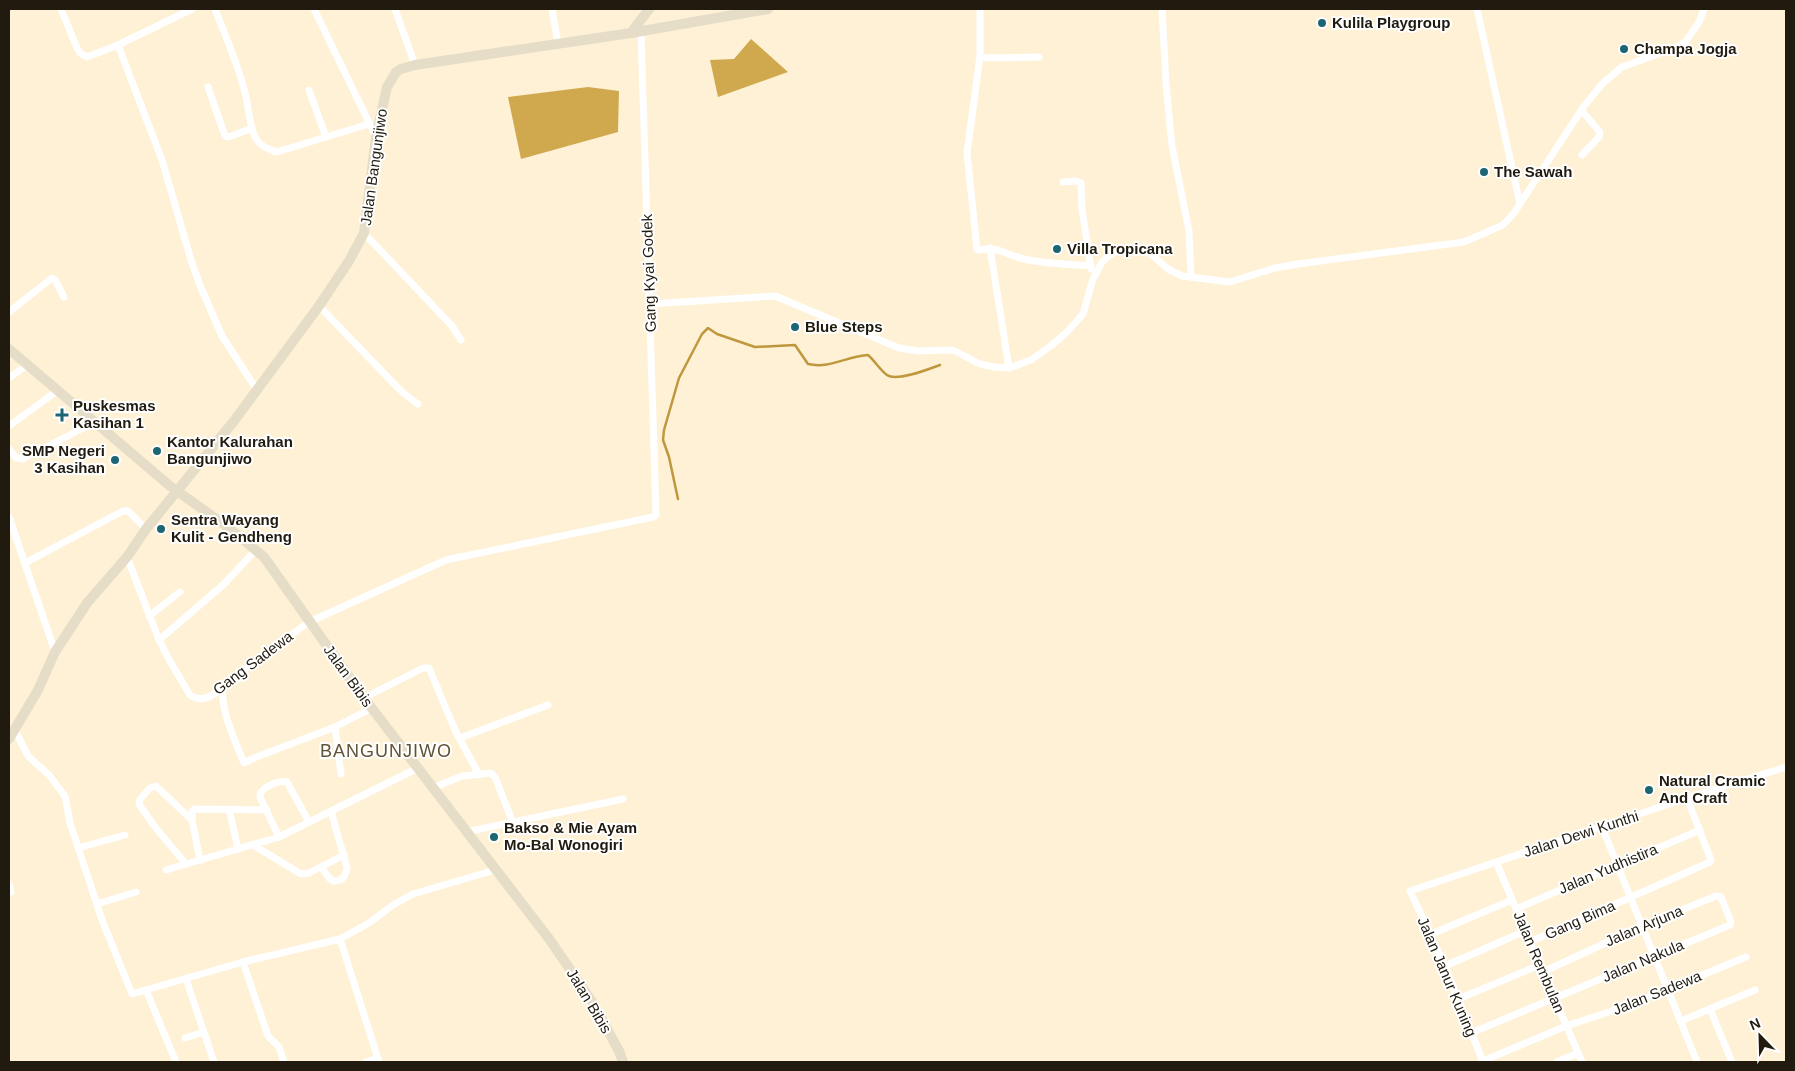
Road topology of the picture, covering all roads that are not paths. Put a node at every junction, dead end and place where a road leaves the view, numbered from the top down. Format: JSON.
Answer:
{"nodes":[{"id":1,"x":61,"y":9,"type":"edge"},
{"id":2,"x":192,"y":9,"type":"edge"},
{"id":3,"x":216,"y":9,"type":"edge"},
{"id":4,"x":314,"y":9,"type":"edge"},
{"id":5,"x":395,"y":9,"type":"edge"},
{"id":6,"x":552,"y":9,"type":"edge"},
{"id":7,"x":649,"y":9,"type":"edge"},
{"id":8,"x":768,"y":9,"type":"edge"},
{"id":9,"x":980,"y":9,"type":"edge"},
{"id":10,"x":1162,"y":9,"type":"edge"},
{"id":11,"x":1477,"y":9,"type":"edge"},
{"id":12,"x":1704,"y":9,"type":"edge"},
{"id":13,"x":636,"y":32,"type":"junction"},
{"id":14,"x":558,"y":44,"type":"junction"},
{"id":15,"x":118,"y":45,"type":"junction"},
{"id":16,"x":980,"y":56,"type":"junction"},
{"id":17,"x":1039,"y":57,"type":"dead end"},
{"id":18,"x":415,"y":65,"type":"junction"},
{"id":19,"x":208,"y":87,"type":"dead end"},
{"id":20,"x":309,"y":90,"type":"dead end"},
{"id":21,"x":1582,"y":110,"type":"junction"},
{"id":22,"x":369,"y":124,"type":"junction"},
{"id":23,"x":252,"y":128,"type":"junction"},
{"id":24,"x":326,"y":137,"type":"junction"},
{"id":25,"x":376,"y":137,"type":"junction"},
{"id":26,"x":1582,"y":155,"type":"dead end"},
{"id":27,"x":1063,"y":182,"type":"dead end"},
{"id":28,"x":1520,"y":204,"type":"junction"},
{"id":29,"x":364,"y":233,"type":"junction"},
{"id":30,"x":990,"y":248,"type":"junction"},
{"id":31,"x":1091,"y":266,"type":"junction"},
{"id":32,"x":1191,"y":277,"type":"junction"},
{"id":33,"x":1093,"y":279,"type":"junction"},
{"id":34,"x":64,"y":297,"type":"dead end"},
{"id":35,"x":650,"y":304,"type":"junction"},
{"id":36,"x":319,"y":306,"type":"junction"},
{"id":37,"x":9,"y":312,"type":"edge"},
{"id":38,"x":461,"y":340,"type":"dead end"},
{"id":39,"x":9,"y":349,"type":"edge"},
{"id":40,"x":27,"y":365,"type":"junction"},
{"id":41,"x":1009,"y":368,"type":"junction"},
{"id":42,"x":9,"y":378,"type":"edge"},
{"id":43,"x":257,"y":390,"type":"junction"},
{"id":44,"x":57,"y":391,"type":"junction"},
{"id":45,"x":418,"y":404,"type":"dead end"},
{"id":46,"x":95,"y":422,"type":"junction"},
{"id":47,"x":9,"y":426,"type":"edge"},
{"id":48,"x":9,"y":449,"type":"edge"},
{"id":49,"x":177,"y":492,"type":"junction"},
{"id":50,"x":656,"y":515,"type":"joint"},
{"id":51,"x":9,"y":517,"type":"edge"},
{"id":52,"x":146,"y":529,"type":"junction"},
{"id":53,"x":256,"y":550,"type":"junction"},
{"id":54,"x":127,"y":557,"type":"junction"},
{"id":55,"x":25,"y":563,"type":"junction"},
{"id":56,"x":180,"y":592,"type":"dead end"},
{"id":57,"x":149,"y":616,"type":"junction"},
{"id":58,"x":309,"y":622,"type":"junction"},
{"id":59,"x":159,"y":640,"type":"junction"},
{"id":60,"x":55,"y":652,"type":"junction"},
{"id":61,"x":223,"y":688,"type":"junction"},
{"id":62,"x":364,"y":698,"type":"junction"},
{"id":63,"x":548,"y":705,"type":"dead end"},
{"id":64,"x":372,"y":708,"type":"junction"},
{"id":65,"x":335,"y":727,"type":"junction"},
{"id":66,"x":15,"y":730,"type":"junction"},
{"id":67,"x":460,"y":738,"type":"junction"},
{"id":68,"x":9,"y":739,"type":"edge"},
{"id":69,"x":1786,"y":767,"type":"edge"},
{"id":70,"x":418,"y":768,"type":"junction"},
{"id":71,"x":341,"y":774,"type":"dead end"},
{"id":72,"x":479,"y":775,"type":"junction"},
{"id":73,"x":433,"y":788,"type":"junction"},
{"id":74,"x":1687,"y":798,"type":"junction"},
{"id":75,"x":623,"y":799,"type":"dead end"},
{"id":76,"x":229,"y":809,"type":"junction"},
{"id":77,"x":267,"y":810,"type":"junction"},
{"id":78,"x":331,"y":811,"type":"junction"},
{"id":79,"x":192,"y":820,"type":"junction"},
{"id":80,"x":309,"y":822,"type":"junction"},
{"id":81,"x":513,"y":823,"type":"junction"},
{"id":82,"x":1602,"y":827,"type":"junction"},
{"id":83,"x":1700,"y":830,"type":"junction"},
{"id":84,"x":466,"y":832,"type":"junction"},
{"id":85,"x":125,"y":835,"type":"dead end"},
{"id":86,"x":279,"y":837,"type":"junction"},
{"id":87,"x":253,"y":845,"type":"junction"},
{"id":88,"x":78,"y":848,"type":"junction"},
{"id":89,"x":238,"y":849,"type":"junction"},
{"id":90,"x":344,"y":854,"type":"junction"},
{"id":91,"x":200,"y":860,"type":"junction"},
{"id":92,"x":1496,"y":862,"type":"junction"},
{"id":93,"x":186,"y":864,"type":"junction"},
{"id":94,"x":1617,"y":864,"type":"junction"},
{"id":95,"x":321,"y":867,"type":"junction"},
{"id":96,"x":166,"y":870,"type":"dead end"},
{"id":97,"x":495,"y":870,"type":"junction"},
{"id":98,"x":9,"y":884,"type":"edge"},
{"id":99,"x":1410,"y":891,"type":"joint"},
{"id":100,"x":11,"y":892,"type":"dead end"},
{"id":101,"x":136,"y":892,"type":"dead end"},
{"id":102,"x":1630,"y":897,"type":"junction"},
{"id":103,"x":1512,"y":900,"type":"junction"},
{"id":104,"x":97,"y":904,"type":"junction"},
{"id":105,"x":1516,"y":909,"type":"junction"},
{"id":106,"x":1731,"y":923,"type":"joint"},
{"id":107,"x":1642,"y":926,"type":"junction"},
{"id":108,"x":1525,"y":931,"type":"junction"},
{"id":109,"x":1430,"y":936,"type":"junction"},
{"id":110,"x":340,"y":939,"type":"junction"},
{"id":111,"x":1530,"y":942,"type":"junction"},
{"id":112,"x":1655,"y":956,"type":"junction"},
{"id":113,"x":1746,"y":957,"type":"dead end"},
{"id":114,"x":243,"y":962,"type":"junction"},
{"id":115,"x":1445,"y":966,"type":"junction"},
{"id":116,"x":1541,"y":968,"type":"junction"},
{"id":117,"x":186,"y":979,"type":"junction"},
{"id":118,"x":1667,"y":988,"type":"junction"},
{"id":119,"x":146,"y":990,"type":"junction"},
{"id":120,"x":1755,"y":990,"type":"dead end"},
{"id":121,"x":1554,"y":998,"type":"junction"},
{"id":122,"x":1458,"y":999,"type":"junction"},
{"id":123,"x":1710,"y":1009,"type":"junction"},
{"id":124,"x":1681,"y":1021,"type":"junction"},
{"id":125,"x":1566,"y":1026,"type":"junction"},
{"id":126,"x":204,"y":1032,"type":"junction"},
{"id":127,"x":1471,"y":1033,"type":"junction"},
{"id":128,"x":185,"y":1038,"type":"dead end"},
{"id":129,"x":1578,"y":1053,"type":"junction"},
{"id":130,"x":378,"y":1060,"type":"edge"},
{"id":131,"x":176,"y":1062,"type":"edge"},
{"id":132,"x":214,"y":1062,"type":"edge"},
{"id":133,"x":284,"y":1062,"type":"edge"},
{"id":134,"x":366,"y":1062,"type":"edge"},
{"id":135,"x":623,"y":1062,"type":"edge"},
{"id":136,"x":1483,"y":1062,"type":"edge"},
{"id":137,"x":1557,"y":1062,"type":"edge"},
{"id":138,"x":1582,"y":1062,"type":"edge"},
{"id":139,"x":1697,"y":1062,"type":"edge"},
{"id":140,"x":1732,"y":1062,"type":"edge"}],
"edges":[{"from":1,"to":15,"type":"street"},
{"from":2,"to":15,"type":"street"},
{"from":3,"to":23,"type":"street"},
{"from":4,"to":22,"type":"street"},
{"from":5,"to":18,"type":"street"},
{"from":6,"to":14,"type":"street"},
{"from":7,"to":13,"type":"main road"},
{"from":8,"to":13,"type":"main road","name":"Jalan Bangunjiwo"},
{"from":9,"to":16,"type":"street"},
{"from":10,"to":32,"type":"street"},
{"from":11,"to":28,"type":"street"},
{"from":12,"to":21,"type":"street"},
{"from":13,"to":14,"type":"main road","name":"Jalan Bangunjiwo"},
{"from":13,"to":35,"type":"street","name":"Gang Kyai Godek"},
{"from":14,"to":18,"type":"main road","name":"Jalan Bangunjiwo"},
{"from":15,"to":43,"type":"street"},
{"from":16,"to":17,"type":"street"},
{"from":16,"to":30,"type":"street"},
{"from":18,"to":25,"type":"main road","name":"Jalan Bangunjiwo"},
{"from":19,"to":23,"type":"street"},
{"from":20,"to":24,"type":"street"},
{"from":21,"to":26,"type":"street"},
{"from":21,"to":28,"type":"street"},
{"from":22,"to":24,"type":"street"},
{"from":22,"to":25,"type":"street"},
{"from":23,"to":24,"type":"street"},
{"from":25,"to":29,"type":"main road","name":"Jalan Bangunjiwo"},
{"from":27,"to":31,"type":"street"},
{"from":28,"to":32,"type":"street"},
{"from":29,"to":36,"type":"main road","name":"Jalan Bangunjiwo"},
{"from":29,"to":38,"type":"street"},
{"from":30,"to":31,"type":"street"},
{"from":30,"to":41,"type":"street"},
{"from":31,"to":33,"type":"street"},
{"from":32,"to":33,"type":"street"},
{"from":33,"to":41,"type":"street"},
{"from":34,"to":37,"type":"street"},
{"from":35,"to":41,"type":"street"},
{"from":35,"to":50,"type":"street","name":"Gang Kyai Godek"},
{"from":36,"to":43,"type":"main road","name":"Jalan Bangunjiwo"},
{"from":36,"to":45,"type":"street"},
{"from":39,"to":40,"type":"main road","name":"Jalan Bibis"},
{"from":40,"to":42,"type":"street"},
{"from":40,"to":44,"type":"main road","name":"Jalan Bibis"},
{"from":43,"to":49,"type":"main road","name":"Jalan Bangunjiwo"},
{"from":44,"to":46,"type":"main road","name":"Jalan Bibis"},
{"from":44,"to":47,"type":"street"},
{"from":46,"to":48,"type":"street"},
{"from":46,"to":49,"type":"main road","name":"Jalan Bibis"},
{"from":49,"to":52,"type":"main road","name":"Jalan Bangunjiwo"},
{"from":49,"to":53,"type":"main road","name":"Jalan Bibis"},
{"from":50,"to":58,"type":"street","name":"Gang Sadewa"},
{"from":51,"to":55,"type":"street"},
{"from":52,"to":54,"type":"main road","name":"Jalan Bangunjiwo"},
{"from":52,"to":55,"type":"street"},
{"from":53,"to":58,"type":"main road","name":"Jalan Bibis"},
{"from":53,"to":59,"type":"street"},
{"from":54,"to":57,"type":"street"},
{"from":54,"to":60,"type":"main road","name":"Jalan Bangunjiwo"},
{"from":55,"to":60,"type":"street"},
{"from":56,"to":57,"type":"street"},
{"from":57,"to":59,"type":"street"},
{"from":58,"to":61,"type":"street","name":"Gang Sadewa"},
{"from":58,"to":62,"type":"main road","name":"Jalan Bibis"},
{"from":59,"to":61,"type":"street","name":"Gang Sadewa"},
{"from":60,"to":66,"type":"main road","name":"Jalan Bangunjiwo"},
{"from":61,"to":65,"type":"street"},
{"from":62,"to":64,"type":"main road","name":"Jalan Bibis"},
{"from":62,"to":67,"type":"street"},
{"from":63,"to":67,"type":"street"},
{"from":64,"to":65,"type":"street"},
{"from":64,"to":70,"type":"main road","name":"Jalan Bibis"},
{"from":65,"to":71,"type":"street"},
{"from":66,"to":68,"type":"main road","name":"Jalan Bangunjiwo"},
{"from":66,"to":88,"type":"street"},
{"from":67,"to":72,"type":"street"},
{"from":69,"to":74,"type":"street","name":"Jalan Dewi Kunthi"},
{"from":70,"to":73,"type":"main road","name":"Jalan Bibis"},
{"from":70,"to":78,"type":"street"},
{"from":72,"to":73,"type":"street"},
{"from":72,"to":81,"type":"street"},
{"from":73,"to":84,"type":"main road","name":"Jalan Bibis"},
{"from":74,"to":82,"type":"street","name":"Jalan Dewi Kunthi"},
{"from":74,"to":83,"type":"street"},
{"from":75,"to":81,"type":"street"},
{"from":76,"to":77,"type":"street"},
{"from":76,"to":79,"type":"street"},
{"from":76,"to":89,"type":"street"},
{"from":77,"to":80,"type":"street"},
{"from":77,"to":86,"type":"street"},
{"from":78,"to":80,"type":"street"},
{"from":78,"to":90,"type":"street"},
{"from":79,"to":91,"type":"street"},
{"from":79,"to":93,"type":"street"},
{"from":80,"to":86,"type":"street"},
{"from":81,"to":84,"type":"street"},
{"from":82,"to":92,"type":"street","name":"Jalan Dewi Kunthi"},
{"from":82,"to":94,"type":"street"},
{"from":83,"to":94,"type":"street","name":"Jalan Yudhistira"},
{"from":83,"to":102,"type":"street","name":"Gang Bima"},
{"from":84,"to":97,"type":"main road","name":"Jalan Bibis"},
{"from":85,"to":88,"type":"street"},
{"from":86,"to":87,"type":"street"},
{"from":87,"to":89,"type":"street"},
{"from":87,"to":95,"type":"street"},
{"from":88,"to":104,"type":"street"},
{"from":89,"to":91,"type":"street"},
{"from":90,"to":95,"type":"street"},
{"from":90,"to":95,"type":"street"},
{"from":91,"to":93,"type":"street"},
{"from":92,"to":99,"type":"street","name":"Jalan Dewi Kunthi"},
{"from":92,"to":103,"type":"street","name":"Jalan Rembulan"},
{"from":93,"to":96,"type":"street"},
{"from":94,"to":102,"type":"street"},
{"from":94,"to":105,"type":"street","name":"Jalan Yudhistira"},
{"from":97,"to":110,"type":"street"},
{"from":97,"to":135,"type":"main road","name":"Jalan Bibis"},
{"from":98,"to":100,"type":"street"},
{"from":99,"to":109,"type":"street","name":"Jalan Janur Kuning"},
{"from":101,"to":104,"type":"street"},
{"from":102,"to":107,"type":"street"},
{"from":102,"to":111,"type":"street","name":"Gang Bima"},
{"from":103,"to":105,"type":"street","name":"Jalan Rembulan"},
{"from":103,"to":109,"type":"street"},
{"from":104,"to":119,"type":"street"},
{"from":105,"to":108,"type":"street","name":"Jalan Rembulan"},
{"from":106,"to":107,"type":"street","name":"Jalan Arjuna"},
{"from":106,"to":112,"type":"street","name":"Jalan Nakula"},
{"from":107,"to":112,"type":"street"},
{"from":107,"to":116,"type":"street","name":"Jalan Arjuna"},
{"from":108,"to":111,"type":"street","name":"Jalan Rembulan"},
{"from":108,"to":115,"type":"street"},
{"from":109,"to":115,"type":"street","name":"Jalan Janur Kuning"},
{"from":110,"to":114,"type":"street"},
{"from":110,"to":130,"type":"street"},
{"from":111,"to":116,"type":"street","name":"Jalan Rembulan"},
{"from":112,"to":118,"type":"street"},
{"from":112,"to":121,"type":"street","name":"Jalan Nakula"},
{"from":113,"to":118,"type":"street","name":"Jalan Sadewa"},
{"from":114,"to":117,"type":"street"},
{"from":114,"to":133,"type":"street"},
{"from":115,"to":122,"type":"street","name":"Jalan Janur Kuning"},
{"from":116,"to":121,"type":"street","name":"Jalan Rembulan"},
{"from":116,"to":122,"type":"street","name":"Jalan Arjuna"},
{"from":117,"to":119,"type":"street"},
{"from":117,"to":126,"type":"street"},
{"from":118,"to":124,"type":"street"},
{"from":118,"to":125,"type":"street","name":"Jalan Sadewa"},
{"from":119,"to":131,"type":"street"},
{"from":120,"to":123,"type":"street"},
{"from":121,"to":125,"type":"street","name":"Jalan Rembulan"},
{"from":121,"to":127,"type":"street","name":"Jalan Nakula"},
{"from":122,"to":127,"type":"street","name":"Jalan Janur Kuning"},
{"from":123,"to":124,"type":"street"},
{"from":123,"to":140,"type":"street"},
{"from":124,"to":139,"type":"street"},
{"from":125,"to":129,"type":"street","name":"Jalan Rembulan"},
{"from":125,"to":136,"type":"street","name":"Jalan Sadewa"},
{"from":126,"to":128,"type":"street"},
{"from":126,"to":132,"type":"street"},
{"from":127,"to":136,"type":"street","name":"Jalan Janur Kuning"},
{"from":129,"to":137,"type":"street"},
{"from":129,"to":138,"type":"street","name":"Jalan Rembulan"},
{"from":130,"to":134,"type":"street"}]}
